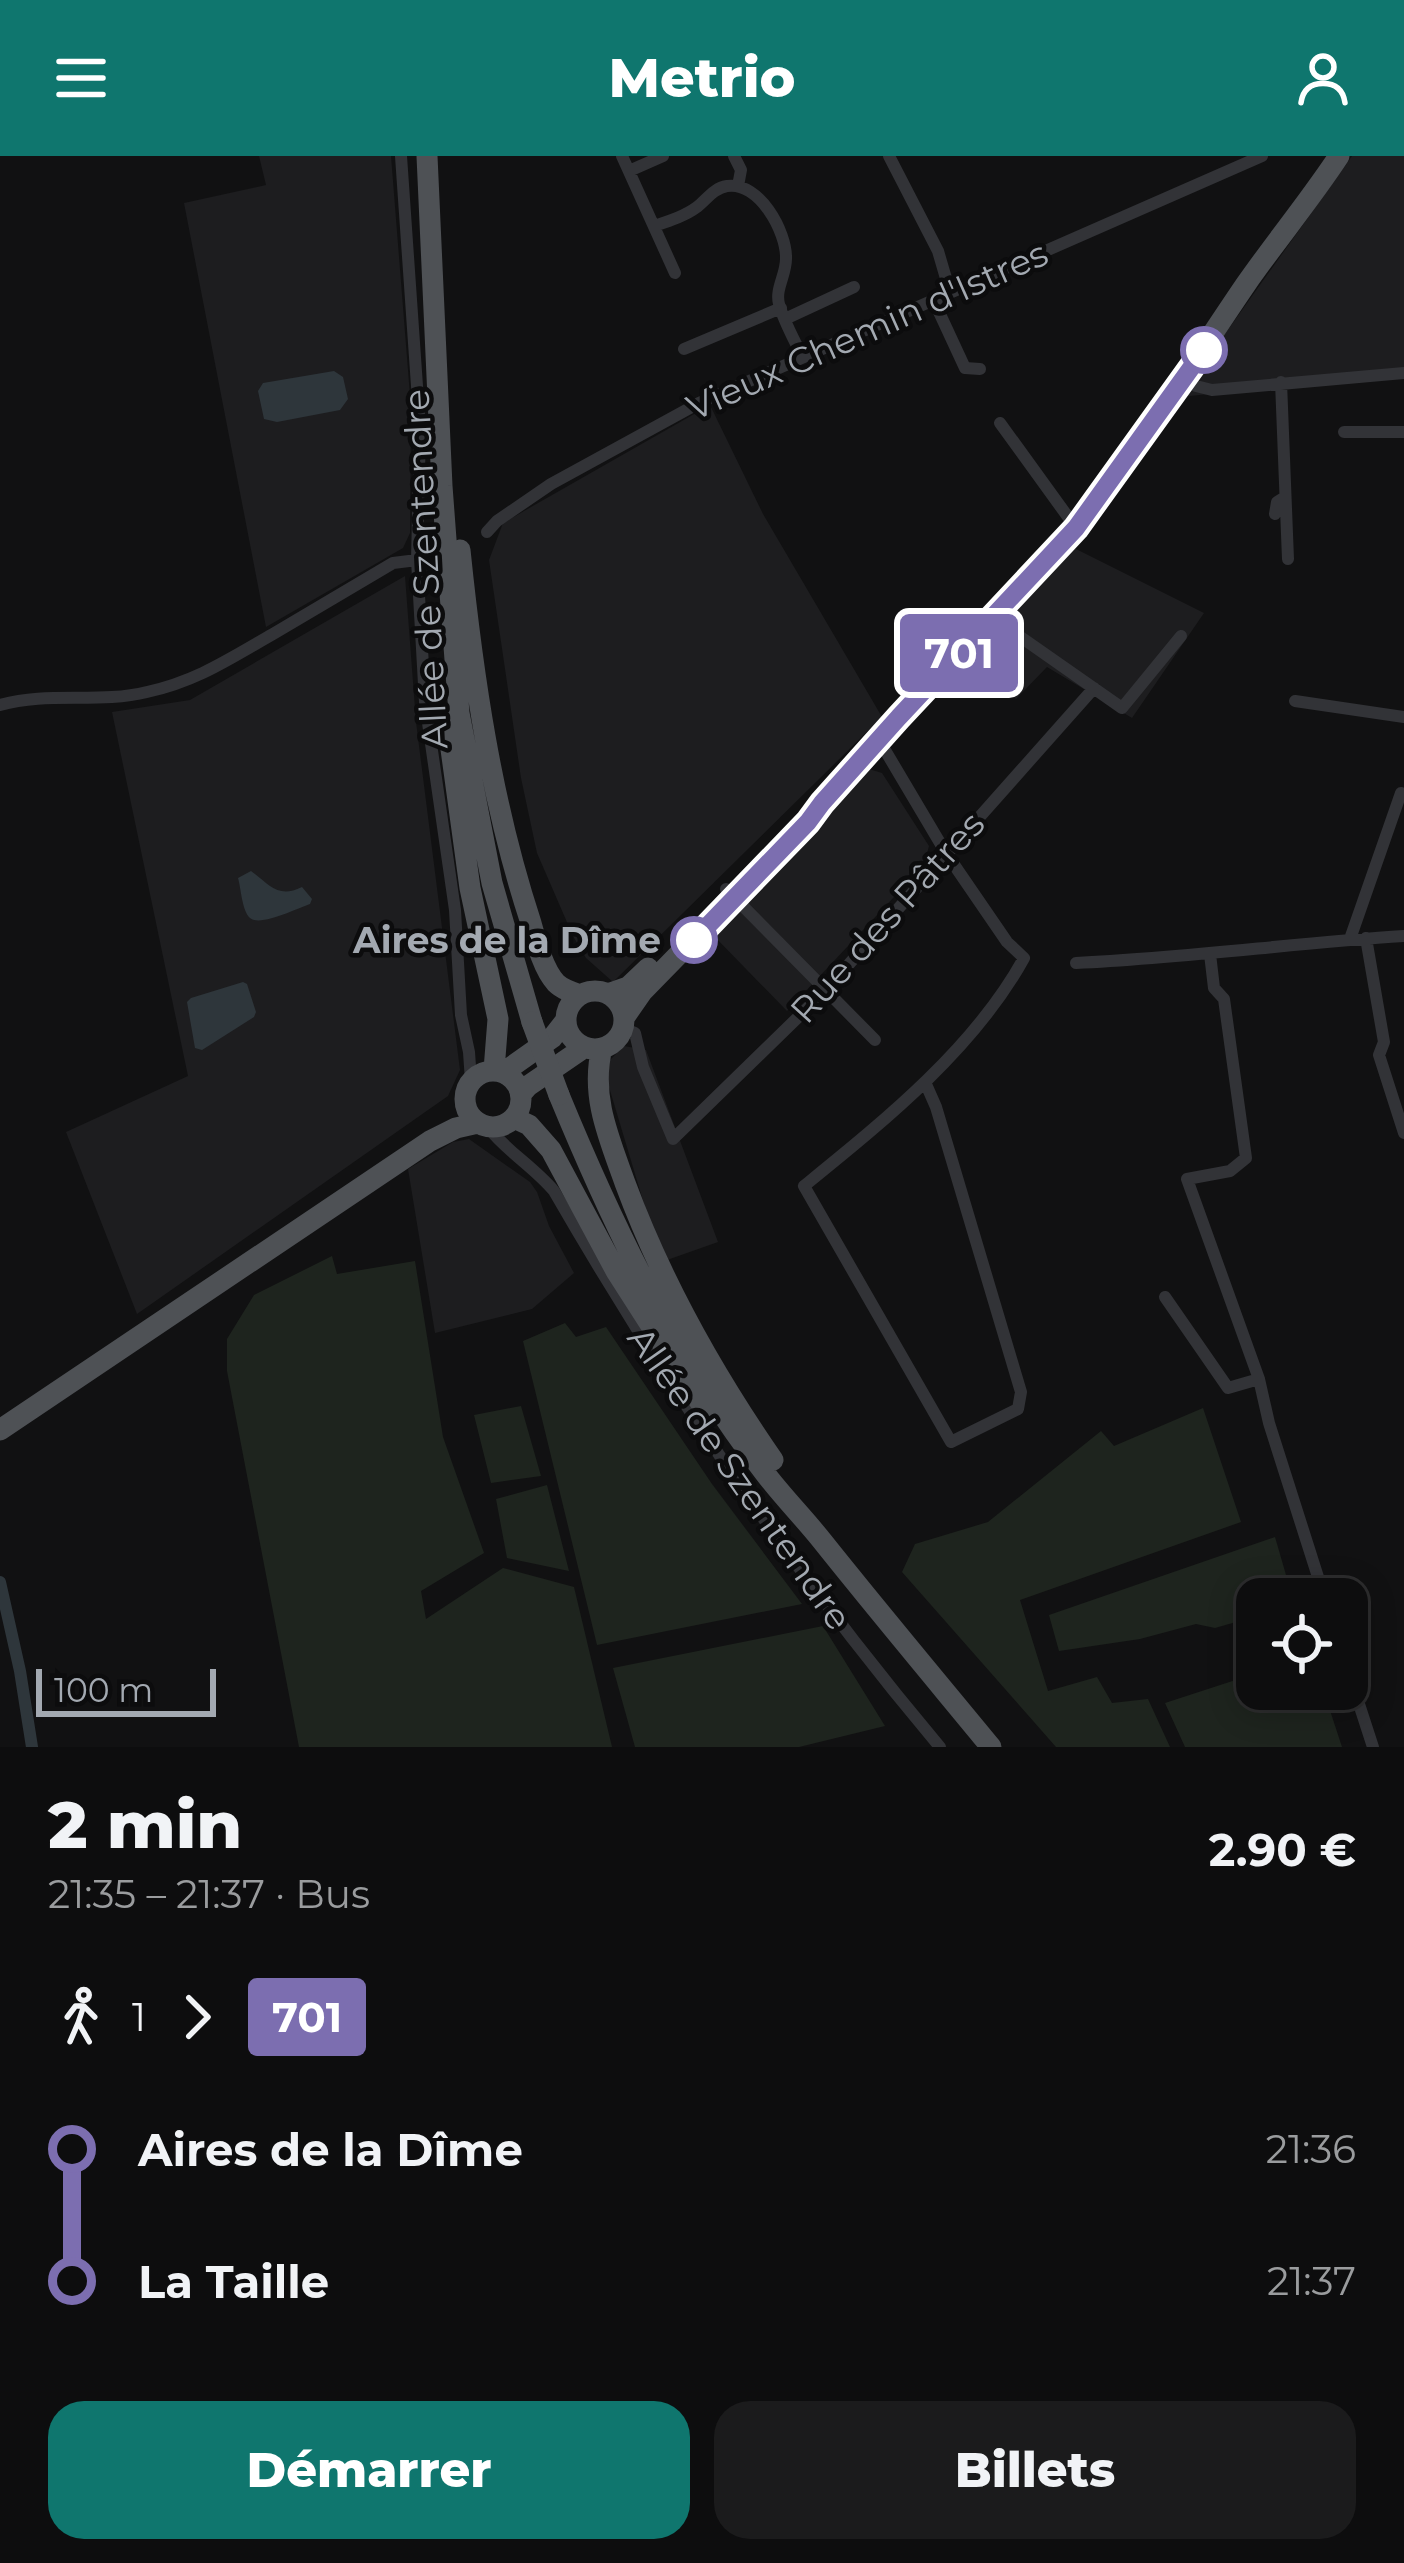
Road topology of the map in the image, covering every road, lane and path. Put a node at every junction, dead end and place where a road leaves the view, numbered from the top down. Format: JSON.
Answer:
{"nodes":[{"id":1,"x":401,"y":156,"type":"edge"},
{"id":2,"x":427,"y":156,"type":"edge"},
{"id":3,"x":622,"y":156,"type":"edge"},
{"id":4,"x":663,"y":156,"type":"edge"},
{"id":5,"x":734,"y":156,"type":"edge"},
{"id":6,"x":889,"y":156,"type":"edge"},
{"id":7,"x":1262,"y":156,"type":"edge"},
{"id":8,"x":1338,"y":157,"type":"edge"},
{"id":9,"x":628,"y":171,"type":"junction"},
{"id":10,"x":739,"y":186,"type":"junction"},
{"id":11,"x":654,"y":226,"type":"junction"},
{"id":12,"x":675,"y":273,"type":"dead end"},
{"id":13,"x":854,"y":287,"type":"dead end"},
{"id":14,"x":950,"y":292,"type":"junction"},
{"id":15,"x":933,"y":298,"type":"junction"},
{"id":16,"x":783,"y":313,"type":"junction"},
{"id":17,"x":436,"y":333,"type":"junction"},
{"id":18,"x":684,"y":349,"type":"dead end"},
{"id":19,"x":802,"y":356,"type":"junction"},
{"id":20,"x":980,"y":369,"type":"dead end"},
{"id":21,"x":1404,"y":373,"type":"edge"},
{"id":22,"x":1185,"y":377,"type":"junction"},
{"id":23,"x":1281,"y":382,"type":"junction"},
{"id":24,"x":1000,"y":422,"type":"dead end"},
{"id":25,"x":1404,"y":432,"type":"edge"},
{"id":26,"x":1344,"y":433,"type":"dead end"},
{"id":27,"x":442,"y":486,"type":"junction"},
{"id":28,"x":1285,"y":497,"type":"junction"},
{"id":29,"x":1275,"y":514,"type":"dead end"},
{"id":30,"x":1076,"y":528,"type":"junction"},
{"id":31,"x":488,"y":532,"type":"dead end"},
{"id":32,"x":1288,"y":559,"type":"dead end"},
{"id":33,"x":417,"y":560,"type":"junction"},
{"id":34,"x":991,"y":617,"type":"junction"},
{"id":35,"x":1180,"y":636,"type":"dead end"},
{"id":36,"x":1094,"y":688,"type":"junction"},
{"id":37,"x":1295,"y":701,"type":"dead end"},
{"id":38,"x":0,"y":705,"type":"edge"},
{"id":39,"x":1404,"y":716,"type":"edge"},
{"id":40,"x":878,"y":740,"type":"junction"},
{"id":41,"x":1401,"y":793,"type":"dead end"},
{"id":42,"x":946,"y":853,"type":"junction"},
{"id":43,"x":730,"y":894,"type":"junction"},
{"id":44,"x":700,"y":925,"type":"junction"},
{"id":45,"x":1404,"y":935,"type":"edge"},
{"id":46,"x":1366,"y":938,"type":"junction"},
{"id":47,"x":1350,"y":940,"type":"junction"},
{"id":48,"x":1210,"y":954,"type":"junction"},
{"id":49,"x":1076,"y":963,"type":"dead end"},
{"id":50,"x":826,"y":990,"type":"junction"},
{"id":51,"x":608,"y":994,"type":"junction"},
{"id":52,"x":580,"y":995,"type":"junction"},
{"id":53,"x":566,"y":1020,"type":"junction"},
{"id":54,"x":624,"y":1023,"type":"junction"},
{"id":55,"x":875,"y":1040,"type":"dead end"},
{"id":56,"x":593,"y":1047,"type":"junction"},
{"id":57,"x":484,"y":1080,"type":"junction"},
{"id":58,"x":925,"y":1082,"type":"junction"},
{"id":59,"x":521,"y":1094,"type":"junction"},
{"id":60,"x":910,"y":1099,"type":"junction"},
{"id":61,"x":936,"y":1107,"type":"junction"},
{"id":62,"x":498,"y":1127,"type":"junction"},
{"id":63,"x":1404,"y":1133,"type":"edge"},
{"id":64,"x":430,"y":1141,"type":"junction"},
{"id":65,"x":1166,"y":1298,"type":"dead end"},
{"id":66,"x":1259,"y":1379,"type":"junction"},
{"id":67,"x":0,"y":1430,"type":"edge"},
{"id":68,"x":764,"y":1472,"type":"junction"},
{"id":69,"x":823,"y":1542,"type":"junction"},
{"id":70,"x":1318,"y":1578,"type":"edge"},
{"id":71,"x":1361,"y":1710,"type":"edge"},
{"id":72,"x":940,"y":1747,"type":"edge"},
{"id":73,"x":991,"y":1747,"type":"edge"},
{"id":74,"x":1373,"y":1747,"type":"edge"}],
"edges":[{"from":1,"to":33,"type":"street","name":"Allée de Szentendre"},
{"from":2,"to":17,"type":"main road"},
{"from":3,"to":9,"type":"street"},
{"from":4,"to":9,"type":"street"},
{"from":5,"to":10,"type":"street"},
{"from":6,"to":14,"type":"street"},
{"from":7,"to":14,"type":"street","name":"Vieux Chemin d'Istres"},
{"from":8,"to":22,"type":"main road"},
{"from":9,"to":11,"type":"street"},
{"from":10,"to":11,"type":"street"},
{"from":10,"to":16,"type":"street"},
{"from":11,"to":12,"type":"street"},
{"from":13,"to":16,"type":"street"},
{"from":14,"to":15,"type":"street","name":"Vieux Chemin d'Istres"},
{"from":15,"to":19,"type":"street","name":"Vieux Chemin d'Istres"},
{"from":15,"to":20,"type":"street"},
{"from":16,"to":18,"type":"street"},
{"from":16,"to":19,"type":"street"},
{"from":17,"to":27,"type":"main road"},
{"from":17,"to":52,"type":"main road"},
{"from":19,"to":31,"type":"street","name":"Vieux Chemin d'Istres"},
{"from":21,"to":23,"type":"street"},
{"from":22,"to":23,"type":"street"},
{"from":22,"to":30,"type":"main road"},
{"from":23,"to":28,"type":"street"},
{"from":24,"to":30,"type":"street"},
{"from":25,"to":26,"type":"street"},
{"from":27,"to":57,"type":"main road"},
{"from":27,"to":68,"type":"main road","bridge":true},
{"from":28,"to":29,"type":"street"},
{"from":28,"to":32,"type":"street"},
{"from":30,"to":34,"type":"main road"},
{"from":33,"to":38,"type":"street"},
{"from":33,"to":57,"type":"street","name":"Allée de Szentendre"},
{"from":34,"to":36,"type":"street"},
{"from":34,"to":40,"type":"main road"},
{"from":35,"to":36,"type":"street"},
{"from":36,"to":42,"type":"street","name":"Rue des Pâtres"},
{"from":37,"to":39,"type":"street"},
{"from":40,"to":42,"type":"street"},
{"from":40,"to":43,"type":"main road"},
{"from":41,"to":47,"type":"street"},
{"from":42,"to":50,"type":"street","name":"Rue des Pâtres"},
{"from":42,"to":58,"type":"street"},
{"from":43,"to":44,"type":"main road"},
{"from":43,"to":50,"type":"street"},
{"from":44,"to":51,"type":"main road"},
{"from":44,"to":54,"type":"main road"},
{"from":45,"to":46,"type":"street"},
{"from":46,"to":47,"type":"street"},
{"from":46,"to":63,"type":"street"},
{"from":47,"to":48,"type":"street"},
{"from":48,"to":49,"type":"street"},
{"from":48,"to":66,"type":"street"},
{"from":50,"to":54,"type":"street","name":"Rue des Pâtres"},
{"from":50,"to":55,"type":"street"},
{"from":51,"to":52,"type":"main road"},
{"from":51,"to":54,"type":"main road"},
{"from":52,"to":53,"type":"main road"},
{"from":53,"to":56,"type":"main road"},
{"from":53,"to":57,"type":"main road"},
{"from":54,"to":56,"type":"main road"},
{"from":56,"to":59,"type":"main road"},
{"from":56,"to":69,"type":"main road"},
{"from":57,"to":59,"type":"main road"},
{"from":57,"to":62,"type":"main road"},
{"from":57,"to":64,"type":"main road"},
{"from":58,"to":60,"type":"street"},
{"from":58,"to":61,"type":"street"},
{"from":59,"to":62,"type":"main road"},
{"from":60,"to":61,"type":"street"},
{"from":60,"to":61,"type":"street"},
{"from":62,"to":64,"type":"main road"},
{"from":62,"to":68,"type":"main road"},
{"from":62,"to":72,"type":"street","name":"Allée de Szentendre"},
{"from":64,"to":67,"type":"main road"},
{"from":65,"to":66,"type":"street"},
{"from":66,"to":70,"type":"street"},
{"from":68,"to":69,"type":"main road"},
{"from":69,"to":73,"type":"main road"},
{"from":71,"to":74,"type":"street"}]}
